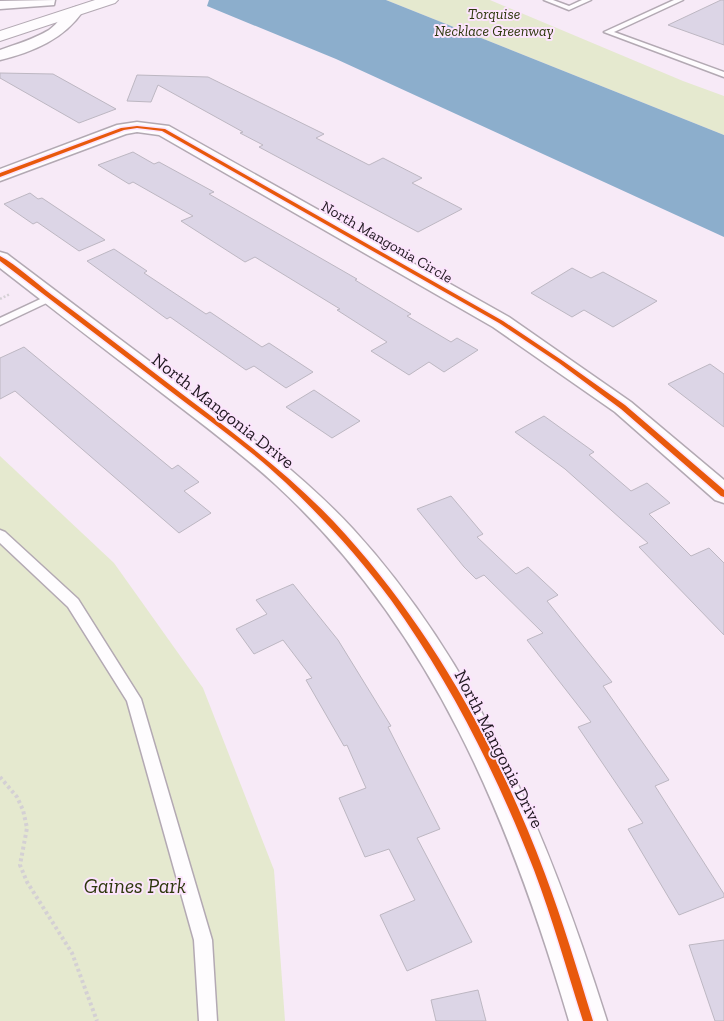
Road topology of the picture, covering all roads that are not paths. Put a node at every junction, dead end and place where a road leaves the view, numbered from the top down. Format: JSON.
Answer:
{"nodes":[{"id":1,"x":110,"y":0,"type":"edge"},
{"id":2,"x":547,"y":0,"type":"edge"},
{"id":3,"x":588,"y":0,"type":"edge"},
{"id":4,"x":680,"y":0,"type":"edge"},
{"id":5,"x":53,"y":1,"type":"edge"},
{"id":6,"x":0,"y":5,"type":"edge"},
{"id":7,"x":76,"y":11,"type":"junction"},
{"id":8,"x":0,"y":18,"type":"edge"},
{"id":9,"x":0,"y":36,"type":"edge"},
{"id":10,"x":0,"y":55,"type":"edge"},
{"id":11,"x":724,"y":75,"type":"edge"},
{"id":12,"x":0,"y":175,"type":"edge"},
{"id":13,"x":0,"y":258,"type":"edge"},
{"id":14,"x":51,"y":297,"type":"junction"},
{"id":15,"x":0,"y":322,"type":"edge"},
{"id":16,"x":724,"y":494,"type":"edge"},
{"id":17,"x":0,"y":535,"type":"edge"},
{"id":18,"x":208,"y":1021,"type":"edge"},
{"id":19,"x":588,"y":1021,"type":"edge"}],
"edges":[{"from":1,"to":7,"type":"main road"},
{"from":2,"to":3,"type":"lane"},
{"from":4,"to":11,"type":"lane"},
{"from":5,"to":6,"type":"street"},
{"from":5,"to":8,"type":"main road"},
{"from":7,"to":9,"type":"main road"},
{"from":7,"to":10,"type":"street"},
{"from":12,"to":16,"type":"street","name":"North Mangonia Circle"},
{"from":13,"to":14,"type":"street","name":"North Mangonia Drive"},
{"from":14,"to":15,"type":"lane"},
{"from":14,"to":19,"type":"street","name":"North Mangonia Drive"},
{"from":17,"to":18,"type":"lane"}]}
